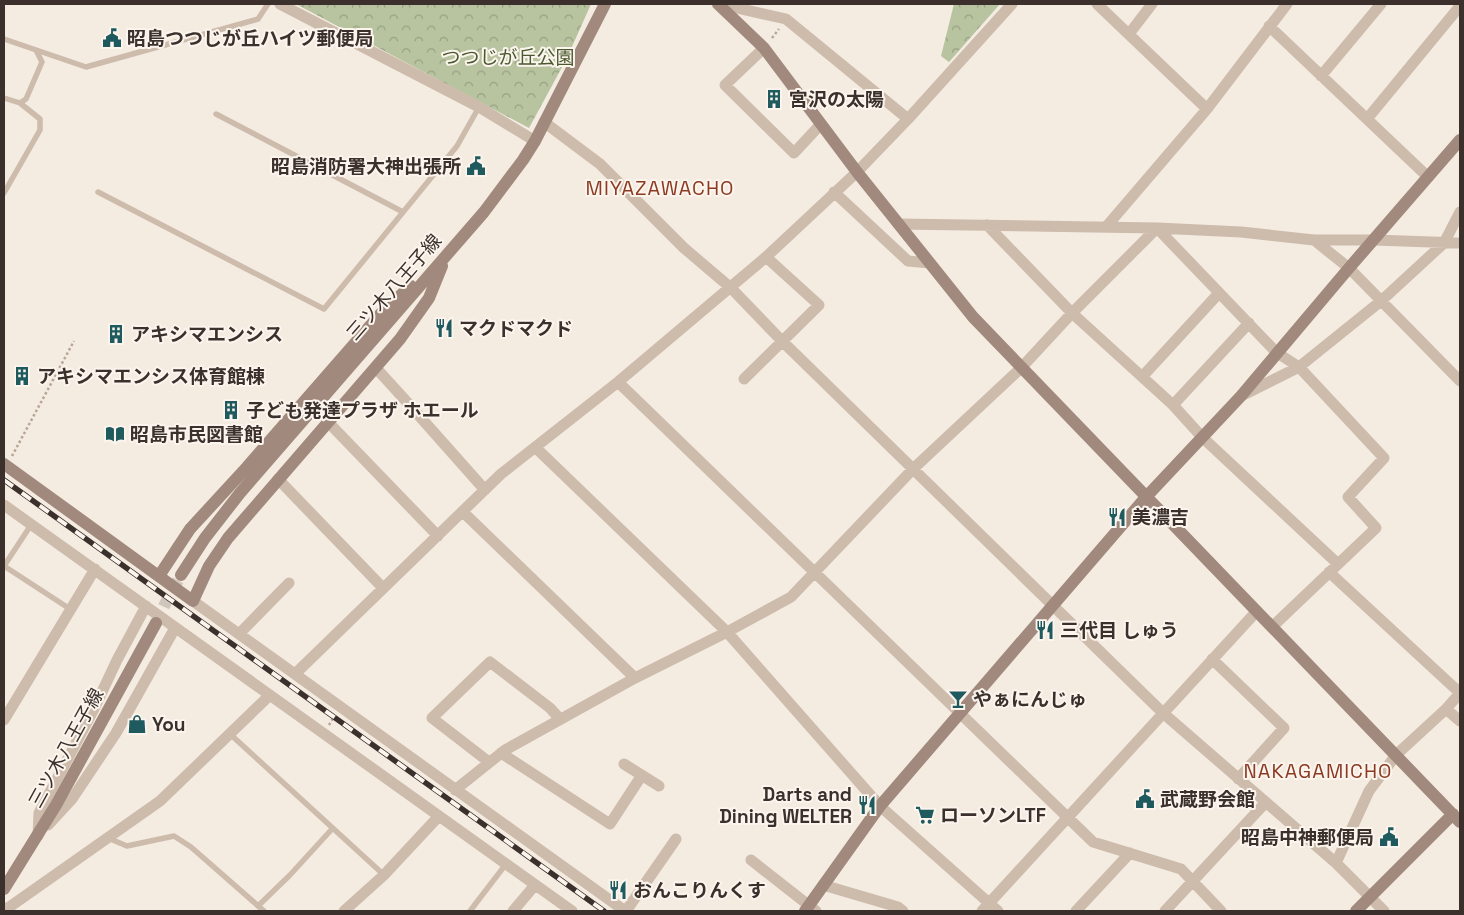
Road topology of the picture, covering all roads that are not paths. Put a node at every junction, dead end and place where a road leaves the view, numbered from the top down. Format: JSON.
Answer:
{"nodes":[{"id":1,"x":268,"y":4,"type":"edge"},
{"id":2,"x":280,"y":4,"type":"edge"},
{"id":3,"x":605,"y":4,"type":"edge"},
{"id":4,"x":718,"y":4,"type":"edge"},
{"id":5,"x":1012,"y":4,"type":"edge"},
{"id":6,"x":1097,"y":4,"type":"edge"},
{"id":7,"x":1152,"y":4,"type":"edge"},
{"id":8,"x":1287,"y":4,"type":"edge"},
{"id":9,"x":1381,"y":4,"type":"edge"},
{"id":10,"x":1460,"y":6,"type":"edge"},
{"id":11,"x":1269,"y":26,"type":"junction"},
{"id":12,"x":1129,"y":34,"type":"junction"},
{"id":13,"x":4,"y":38,"type":"edge"},
{"id":14,"x":764,"y":48,"type":"junction"},
{"id":15,"x":36,"y":50,"type":"junction"},
{"id":16,"x":1322,"y":76,"type":"junction"},
{"id":17,"x":4,"y":98,"type":"edge"},
{"id":18,"x":20,"y":103,"type":"junction"},
{"id":19,"x":479,"y":107,"type":"junction"},
{"id":20,"x":1207,"y":109,"type":"junction"},
{"id":21,"x":216,"y":114,"type":"dead end"},
{"id":22,"x":908,"y":119,"type":"junction"},
{"id":23,"x":1367,"y":119,"type":"junction"},
{"id":24,"x":544,"y":122,"type":"junction"},
{"id":25,"x":820,"y":125,"type":"junction"},
{"id":26,"x":535,"y":140,"type":"junction"},
{"id":27,"x":1460,"y":140,"type":"edge"},
{"id":28,"x":857,"y":172,"type":"junction"},
{"id":29,"x":1428,"y":177,"type":"junction"},
{"id":30,"x":98,"y":192,"type":"dead end"},
{"id":31,"x":834,"y":192,"type":"junction"},
{"id":32,"x":4,"y":193,"type":"edge"},
{"id":33,"x":403,"y":212,"type":"junction"},
{"id":34,"x":1460,"y":212,"type":"edge"},
{"id":35,"x":898,"y":224,"type":"junction"},
{"id":36,"x":987,"y":225,"type":"junction"},
{"id":37,"x":1106,"y":227,"type":"junction"},
{"id":38,"x":1157,"y":228,"type":"junction"},
{"id":39,"x":1314,"y":240,"type":"junction"},
{"id":40,"x":1374,"y":240,"type":"junction"},
{"id":41,"x":1444,"y":243,"type":"junction"},
{"id":42,"x":1460,"y":243,"type":"edge"},
{"id":43,"x":447,"y":255,"type":"junction"},
{"id":44,"x":766,"y":257,"type":"junction"},
{"id":45,"x":930,"y":263,"type":"junction"},
{"id":46,"x":1348,"y":268,"type":"junction"},
{"id":47,"x":731,"y":288,"type":"junction"},
{"id":48,"x":1219,"y":293,"type":"junction"},
{"id":49,"x":1381,"y":301,"type":"junction"},
{"id":50,"x":1072,"y":313,"type":"junction"},
{"id":51,"x":391,"y":319,"type":"junction"},
{"id":52,"x":1249,"y":323,"type":"junction"},
{"id":53,"x":402,"y":335,"type":"junction"},
{"id":54,"x":782,"y":341,"type":"junction"},
{"id":55,"x":1276,"y":352,"type":"junction"},
{"id":56,"x":1022,"y":367,"type":"junction"},
{"id":57,"x":1299,"y":367,"type":"junction"},
{"id":58,"x":376,"y":368,"type":"junction"},
{"id":59,"x":1142,"y":377,"type":"junction"},
{"id":60,"x":744,"y":379,"type":"dead end"},
{"id":61,"x":1460,"y":381,"type":"edge"},
{"id":62,"x":618,"y":382,"type":"junction"},
{"id":63,"x":1241,"y":396,"type":"junction"},
{"id":64,"x":1173,"y":404,"type":"junction"},
{"id":65,"x":328,"y":422,"type":"junction"},
{"id":66,"x":1202,"y":437,"type":"junction"},
{"id":67,"x":535,"y":447,"type":"junction"},
{"id":68,"x":5,"y":465,"type":"edge"},
{"id":69,"x":913,"y":469,"type":"junction"},
{"id":70,"x":278,"y":479,"type":"junction"},
{"id":71,"x":485,"y":490,"type":"junction"},
{"id":72,"x":1147,"y":496,"type":"junction"},
{"id":73,"x":4,"y":505,"type":"edge"},
{"id":74,"x":463,"y":512,"type":"junction"},
{"id":75,"x":31,"y":525,"type":"junction"},
{"id":76,"x":438,"y":536,"type":"junction"},
{"id":77,"x":1334,"y":568,"type":"junction"},
{"id":78,"x":94,"y":569,"type":"junction"},
{"id":79,"x":814,"y":573,"type":"junction"},
{"id":80,"x":181,"y":575,"type":"tunnel mouth"},
{"id":81,"x":159,"y":576,"type":"junction"},
{"id":82,"x":289,"y":583,"type":"dead end"},
{"id":83,"x":383,"y":588,"type":"junction"},
{"id":84,"x":192,"y":601,"type":"junction"},
{"id":85,"x":1053,"y":605,"type":"junction"},
{"id":86,"x":146,"y":606,"type":"junction"},
{"id":87,"x":70,"y":609,"type":"junction"},
{"id":88,"x":1256,"y":612,"type":"junction"},
{"id":89,"x":156,"y":623,"type":"tunnel mouth"},
{"id":90,"x":1272,"y":627,"type":"junction"},
{"id":91,"x":176,"y":628,"type":"junction"},
{"id":92,"x":727,"y":632,"type":"junction"},
{"id":93,"x":239,"y":634,"type":"junction"},
{"id":94,"x":1212,"y":659,"type":"junction"},
{"id":95,"x":295,"y":674,"type":"junction"},
{"id":96,"x":635,"y":678,"type":"junction"},
{"id":97,"x":1460,"y":693,"type":"edge"},
{"id":98,"x":270,"y":695,"type":"junction"},
{"id":99,"x":1446,"y":709,"type":"junction"},
{"id":100,"x":959,"y":713,"type":"junction"},
{"id":101,"x":1163,"y":713,"type":"junction"},
{"id":102,"x":560,"y":719,"type":"junction"},
{"id":103,"x":4,"y":720,"type":"edge"},
{"id":104,"x":1460,"y":721,"type":"edge"},
{"id":105,"x":230,"y":734,"type":"junction"},
{"id":106,"x":502,"y":753,"type":"junction"},
{"id":107,"x":1396,"y":755,"type":"junction"},
{"id":108,"x":489,"y":762,"type":"junction"},
{"id":109,"x":624,"y":764,"type":"dead end"},
{"id":110,"x":642,"y":775,"type":"junction"},
{"id":111,"x":1238,"y":779,"type":"junction"},
{"id":112,"x":659,"y":786,"type":"dead end"},
{"id":113,"x":455,"y":790,"type":"junction"},
{"id":114,"x":1266,"y":802,"type":"junction"},
{"id":115,"x":880,"y":806,"type":"junction"},
{"id":116,"x":439,"y":816,"type":"junction"},
{"id":117,"x":1068,"y":818,"type":"junction"},
{"id":118,"x":1457,"y":818,"type":"edge"},
{"id":119,"x":332,"y":829,"type":"junction"},
{"id":120,"x":38,"y":836,"type":"junction"},
{"id":121,"x":108,"y":838,"type":"junction"},
{"id":122,"x":676,"y":839,"type":"dead end"},
{"id":123,"x":1130,"y":853,"type":"junction"},
{"id":124,"x":751,"y":860,"type":"dead end"},
{"id":125,"x":1336,"y":863,"type":"junction"},
{"id":126,"x":506,"y":864,"type":"junction"},
{"id":127,"x":384,"y":875,"type":"junction"},
{"id":128,"x":1192,"y":882,"type":"junction"},
{"id":129,"x":535,"y":885,"type":"junction"},
{"id":130,"x":823,"y":885,"type":"junction"},
{"id":131,"x":4,"y":889,"type":"edge"},
{"id":132,"x":1371,"y":897,"type":"junction"},
{"id":133,"x":258,"y":906,"type":"junction"},
{"id":134,"x":986,"y":907,"type":"edge"},
{"id":135,"x":4,"y":908,"type":"edge"},
{"id":136,"x":810,"y":909,"type":"edge"},
{"id":137,"x":264,"y":911,"type":"edge"},
{"id":138,"x":344,"y":911,"type":"edge"},
{"id":139,"x":470,"y":911,"type":"edge"},
{"id":140,"x":513,"y":911,"type":"edge"},
{"id":141,"x":572,"y":911,"type":"edge"},
{"id":142,"x":626,"y":911,"type":"edge"},
{"id":143,"x":903,"y":911,"type":"edge"},
{"id":144,"x":998,"y":911,"type":"edge"},
{"id":145,"x":1076,"y":911,"type":"edge"},
{"id":146,"x":1165,"y":911,"type":"edge"},
{"id":147,"x":1221,"y":911,"type":"edge"},
{"id":148,"x":1356,"y":911,"type":"edge"},
{"id":149,"x":1384,"y":911,"type":"edge"}],
"edges":[{"from":1,"to":15,"type":"lane"},
{"from":2,"to":19,"type":"street"},
{"from":3,"to":24,"type":"street","name":"三ツ木八王子線"},
{"from":4,"to":14,"type":"street"},
{"from":4,"to":22,"type":"street"},
{"from":5,"to":22,"type":"street"},
{"from":6,"to":12,"type":"street"},
{"from":7,"to":12,"type":"street"},
{"from":8,"to":11,"type":"street"},
{"from":9,"to":16,"type":"street"},
{"from":10,"to":23,"type":"street"},
{"from":11,"to":16,"type":"street"},
{"from":11,"to":20,"type":"street"},
{"from":12,"to":20,"type":"street"},
{"from":13,"to":15,"type":"lane"},
{"from":14,"to":25,"type":"street"},
{"from":14,"to":25,"type":"street"},
{"from":15,"to":18,"type":"lane"},
{"from":16,"to":23,"type":"street"},
{"from":17,"to":18,"type":"lane"},
{"from":18,"to":32,"type":"lane"},
{"from":19,"to":26,"type":"street"},
{"from":19,"to":33,"type":"lane"},
{"from":20,"to":37,"type":"street"},
{"from":21,"to":33,"type":"lane"},
{"from":22,"to":28,"type":"street"},
{"from":23,"to":29,"type":"street"},
{"from":24,"to":26,"type":"street","name":"三ツ木八王子線"},
{"from":24,"to":47,"type":"street"},
{"from":25,"to":28,"type":"street"},
{"from":26,"to":43,"type":"street","name":"三ツ木八王子線"},
{"from":27,"to":29,"type":"street"},
{"from":28,"to":31,"type":"street"},
{"from":28,"to":35,"type":"street"},
{"from":29,"to":40,"type":"street"},
{"from":30,"to":33,"type":"lane"},
{"from":31,"to":44,"type":"street"},
{"from":31,"to":45,"type":"street"},
{"from":34,"to":41,"type":"street"},
{"from":35,"to":36,"type":"street"},
{"from":35,"to":45,"type":"street"},
{"from":36,"to":37,"type":"street"},
{"from":36,"to":50,"type":"street"},
{"from":37,"to":38,"type":"street"},
{"from":38,"to":39,"type":"street"},
{"from":38,"to":48,"type":"street"},
{"from":38,"to":50,"type":"street"},
{"from":39,"to":40,"type":"street"},
{"from":39,"to":46,"type":"street"},
{"from":40,"to":41,"type":"street"},
{"from":40,"to":46,"type":"street"},
{"from":41,"to":42,"type":"street"},
{"from":41,"to":49,"type":"street"},
{"from":43,"to":51,"type":"street","name":"三ツ木八王子線"},
{"from":43,"to":53,"type":"street"},
{"from":43,"to":81,"type":"street"},
{"from":44,"to":47,"type":"street"},
{"from":44,"to":54,"type":"street"},
{"from":45,"to":56,"type":"street"},
{"from":46,"to":49,"type":"street"},
{"from":46,"to":55,"type":"street"},
{"from":47,"to":54,"type":"street"},
{"from":47,"to":62,"type":"street"},
{"from":48,"to":52,"type":"street"},
{"from":48,"to":59,"type":"street"},
{"from":49,"to":57,"type":"street"},
{"from":49,"to":61,"type":"street"},
{"from":50,"to":56,"type":"street"},
{"from":50,"to":59,"type":"street"},
{"from":51,"to":53,"type":"street"},
{"from":51,"to":80,"type":"street","name":"三ツ木八王子線"},
{"from":52,"to":55,"type":"street"},
{"from":52,"to":64,"type":"street"},
{"from":53,"to":58,"type":"street"},
{"from":54,"to":60,"type":"street"},
{"from":54,"to":69,"type":"street"},
{"from":55,"to":57,"type":"street"},
{"from":55,"to":63,"type":"street"},
{"from":56,"to":69,"type":"street"},
{"from":56,"to":72,"type":"street"},
{"from":57,"to":63,"type":"street"},
{"from":57,"to":77,"type":"street"},
{"from":58,"to":65,"type":"street"},
{"from":58,"to":71,"type":"street"},
{"from":59,"to":64,"type":"street"},
{"from":62,"to":67,"type":"street"},
{"from":62,"to":79,"type":"street"},
{"from":63,"to":66,"type":"street"},
{"from":64,"to":66,"type":"street"},
{"from":65,"to":70,"type":"street"},
{"from":65,"to":76,"type":"street"},
{"from":66,"to":72,"type":"street"},
{"from":66,"to":77,"type":"street"},
{"from":67,"to":71,"type":"street"},
{"from":67,"to":92,"type":"street"},
{"from":68,"to":81,"type":"street"},
{"from":69,"to":79,"type":"street"},
{"from":69,"to":85,"type":"street"},
{"from":70,"to":83,"type":"street"},
{"from":70,"to":84,"type":"street"},
{"from":71,"to":74,"type":"street"},
{"from":72,"to":85,"type":"street"},
{"from":72,"to":88,"type":"street"},
{"from":73,"to":75,"type":"street"},
{"from":74,"to":76,"type":"street"},
{"from":74,"to":96,"type":"street"},
{"from":75,"to":78,"type":"street"},
{"from":75,"to":87,"type":"lane"},
{"from":76,"to":83,"type":"street"},
{"from":77,"to":90,"type":"street"},
{"from":77,"to":97,"type":"street"},
{"from":78,"to":86,"type":"street"},
{"from":78,"to":87,"type":"street"},
{"from":79,"to":92,"type":"street"},
{"from":79,"to":100,"type":"street"},
{"from":81,"to":84,"type":"street"},
{"from":82,"to":93,"type":"street"},
{"from":83,"to":95,"type":"street"},
{"from":84,"to":93,"type":"street"},
{"from":85,"to":100,"type":"street"},
{"from":85,"to":101,"type":"street"},
{"from":86,"to":91,"type":"street"},
{"from":86,"to":120,"type":"street"},
{"from":87,"to":103,"type":"street"},
{"from":88,"to":90,"type":"street"},
{"from":88,"to":94,"type":"street"},
{"from":89,"to":120,"type":"street","name":"三ツ木八王子線"},
{"from":90,"to":107,"type":"street"},
{"from":91,"to":98,"type":"street"},
{"from":91,"to":120,"type":"street"},
{"from":92,"to":96,"type":"street"},
{"from":92,"to":115,"type":"street"},
{"from":93,"to":95,"type":"street"},
{"from":94,"to":101,"type":"street"},
{"from":94,"to":111,"type":"street"},
{"from":95,"to":113,"type":"street"},
{"from":96,"to":102,"type":"street"},
{"from":97,"to":99,"type":"street"},
{"from":98,"to":105,"type":"street"},
{"from":98,"to":116,"type":"street"},
{"from":99,"to":104,"type":"street"},
{"from":99,"to":107,"type":"street"},
{"from":100,"to":115,"type":"street"},
{"from":100,"to":117,"type":"street"},
{"from":101,"to":111,"type":"street"},
{"from":101,"to":117,"type":"street"},
{"from":102,"to":106,"type":"street"},
{"from":102,"to":108,"type":"street"},
{"from":105,"to":119,"type":"lane"},
{"from":105,"to":121,"type":"street"},
{"from":106,"to":108,"type":"street"},
{"from":106,"to":110,"type":"street"},
{"from":107,"to":118,"type":"street"},
{"from":107,"to":125,"type":"street"},
{"from":108,"to":113,"type":"street"},
{"from":109,"to":110,"type":"street"},
{"from":110,"to":112,"type":"street"},
{"from":111,"to":114,"type":"street"},
{"from":113,"to":142,"type":"street"},
{"from":114,"to":125,"type":"street"},
{"from":114,"to":128,"type":"street"},
{"from":115,"to":130,"type":"street"},
{"from":115,"to":134,"type":"street"},
{"from":116,"to":126,"type":"street"},
{"from":116,"to":127,"type":"street"},
{"from":117,"to":123,"type":"street"},
{"from":117,"to":134,"type":"street"},
{"from":118,"to":132,"type":"street"},
{"from":119,"to":127,"type":"lane"},
{"from":119,"to":133,"type":"lane"},
{"from":120,"to":131,"type":"street","name":"三ツ木八王子線"},
{"from":121,"to":133,"type":"lane"},
{"from":121,"to":135,"type":"street"},
{"from":122,"to":142,"type":"street"},
{"from":123,"to":128,"type":"street"},
{"from":123,"to":145,"type":"street"},
{"from":124,"to":136,"type":"street"},
{"from":125,"to":132,"type":"street"},
{"from":126,"to":129,"type":"street"},
{"from":126,"to":139,"type":"lane"},
{"from":127,"to":138,"type":"street"},
{"from":128,"to":146,"type":"street"},
{"from":128,"to":147,"type":"street"},
{"from":129,"to":140,"type":"street"},
{"from":129,"to":141,"type":"street"},
{"from":130,"to":136,"type":"street"},
{"from":130,"to":143,"type":"street"},
{"from":132,"to":148,"type":"street"},
{"from":132,"to":149,"type":"street"},
{"from":133,"to":137,"type":"lane"},
{"from":134,"to":144,"type":"street"}]}
